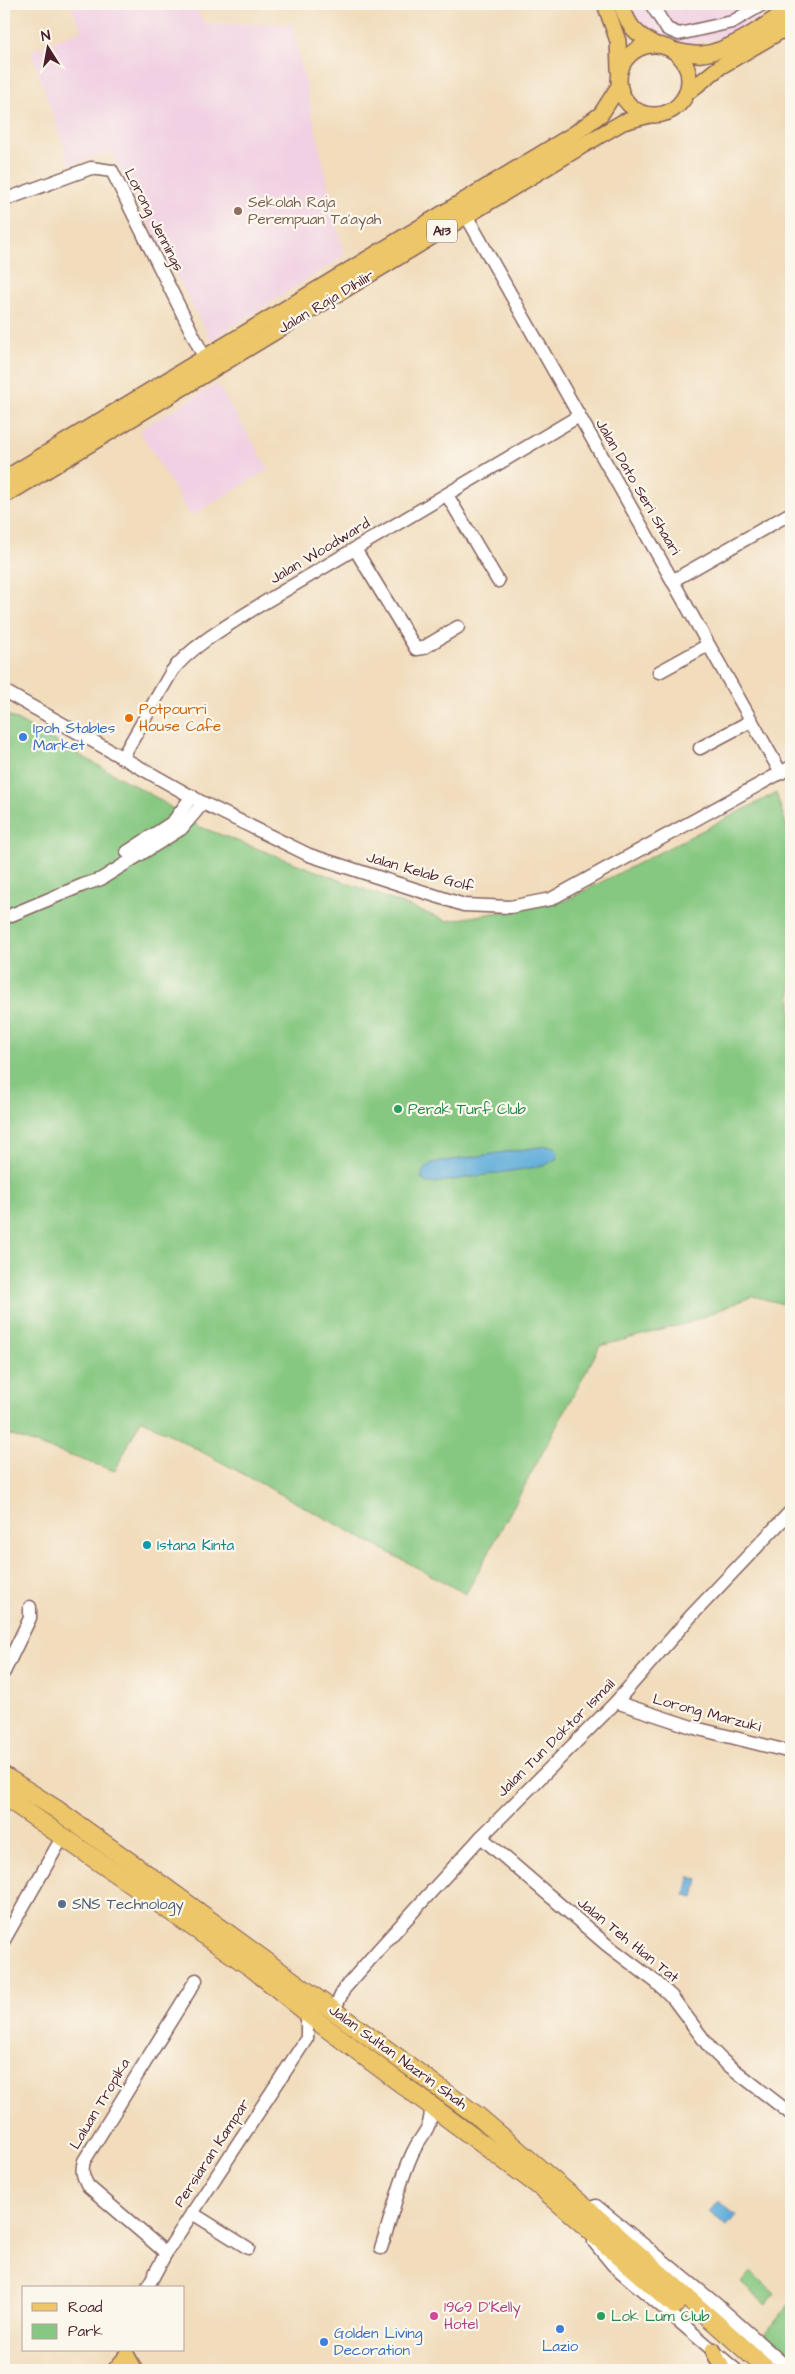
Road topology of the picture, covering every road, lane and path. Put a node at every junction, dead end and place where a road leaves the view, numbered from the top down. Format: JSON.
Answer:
{"nodes":[{"id":1,"x":605,"y":4,"type":"edge"},
{"id":2,"x":651,"y":4,"type":"edge"},
{"id":3,"x":763,"y":4,"type":"edge"},
{"id":4,"x":622,"y":5,"type":"edge"},
{"id":5,"x":791,"y":8,"type":"edge"},
{"id":6,"x":791,"y":25,"type":"edge"},
{"id":7,"x":663,"y":47,"type":"junction"},
{"id":8,"x":619,"y":80,"type":"junction"},
{"id":9,"x":686,"y":93,"type":"junction"},
{"id":10,"x":650,"y":115,"type":"junction"},
{"id":11,"x":4,"y":200,"type":"edge"},
{"id":12,"x":467,"y":216,"type":"junction"},
{"id":13,"x":205,"y":359,"type":"junction"},
{"id":14,"x":579,"y":416,"type":"junction"},
{"id":15,"x":4,"y":479,"type":"edge"},
{"id":16,"x":447,"y":495,"type":"junction"},
{"id":17,"x":4,"y":496,"type":"edge"},
{"id":18,"x":791,"y":513,"type":"edge"},
{"id":19,"x":355,"y":549,"type":"junction"},
{"id":20,"x":498,"y":581,"type":"dead end"},
{"id":21,"x":672,"y":581,"type":"junction"},
{"id":22,"x":458,"y":627,"type":"dead end"},
{"id":23,"x":708,"y":645,"type":"junction"},
{"id":24,"x":659,"y":672,"type":"dead end"},
{"id":25,"x":4,"y":691,"type":"edge"},
{"id":26,"x":4,"y":698,"type":"edge"},
{"id":27,"x":751,"y":721,"type":"junction"},
{"id":28,"x":700,"y":748,"type":"dead end"},
{"id":29,"x":122,"y":758,"type":"junction"},
{"id":30,"x":786,"y":770,"type":"edge"},
{"id":31,"x":192,"y":796,"type":"junction"},
{"id":32,"x":204,"y":803,"type":"junction"},
{"id":33,"x":83,"y":884,"type":"junction"},
{"id":34,"x":4,"y":918,"type":"edge"},
{"id":35,"x":791,"y":1511,"type":"edge"},
{"id":36,"x":30,"y":1607,"type":"dead end"},
{"id":37,"x":4,"y":1672,"type":"edge"},
{"id":38,"x":616,"y":1702,"type":"junction"},
{"id":39,"x":791,"y":1752,"type":"edge"},
{"id":40,"x":4,"y":1776,"type":"edge"},
{"id":41,"x":4,"y":1797,"type":"edge"},
{"id":42,"x":63,"y":1836,"type":"junction"},
{"id":43,"x":481,"y":1837,"type":"junction"},
{"id":44,"x":4,"y":1940,"type":"edge"},
{"id":45,"x":196,"y":1980,"type":"dead end"},
{"id":46,"x":344,"y":1989,"type":"junction"},
{"id":47,"x":318,"y":1998,"type":"junction"},
{"id":48,"x":337,"y":2012,"type":"junction"},
{"id":49,"x":307,"y":2013,"type":"junction"},
{"id":50,"x":333,"y":2033,"type":"junction"},
{"id":51,"x":307,"y":2038,"type":"junction"},
{"id":52,"x":431,"y":2106,"type":"junction"},
{"id":53,"x":791,"y":2114,"type":"edge"},
{"id":54,"x":503,"y":2136,"type":"junction"},
{"id":55,"x":192,"y":2213,"type":"junction"},
{"id":56,"x":577,"y":2221,"type":"junction"},
{"id":57,"x":248,"y":2248,"type":"dead end"},
{"id":58,"x":381,"y":2248,"type":"dead end"},
{"id":59,"x":166,"y":2254,"type":"junction"},
{"id":60,"x":628,"y":2255,"type":"junction"},
{"id":61,"x":148,"y":2286,"type":"edge"},
{"id":62,"x":713,"y":2350,"type":"junction"},
{"id":63,"x":127,"y":2359,"type":"edge"},
{"id":64,"x":116,"y":2370,"type":"edge"},
{"id":65,"x":135,"y":2370,"type":"edge"},
{"id":66,"x":724,"y":2370,"type":"edge"},
{"id":67,"x":736,"y":2370,"type":"edge"},
{"id":68,"x":750,"y":2370,"type":"edge"},
{"id":69,"x":768,"y":2370,"type":"edge"},
{"id":70,"x":790,"y":2370,"type":"edge"}],
"edges":[{"from":1,"to":8,"type":"main road"},
{"from":2,"to":3,"type":"street"},
{"from":4,"to":7,"type":"main road"},
{"from":5,"to":7,"type":"main road","number":"A13"},
{"from":6,"to":9,"type":"main road","number":"A13"},
{"from":7,"to":8,"type":"main road","number":"A13"},
{"from":7,"to":9,"type":"main road"},
{"from":8,"to":10,"type":"main road"},
{"from":8,"to":13,"type":"main road","name":"Jalan Raja Dihilir","number":"A13"},
{"from":9,"to":10,"type":"main road","number":"A13"},
{"from":10,"to":12,"type":"main road","name":"Jalan Raja Dihilir","number":"A13"},
{"from":11,"to":13,"type":"street","name":"Lorong Jennings"},
{"from":12,"to":14,"type":"street","name":"Jalan Dato Seri Shaari"},
{"from":12,"to":17,"type":"main road","name":"Jalan Raja Dihilir","number":"A13"},
{"from":13,"to":15,"type":"main road","name":"Jalan Raja Dihilir","number":"A13"},
{"from":14,"to":16,"type":"street","name":"Jalan Woodward"},
{"from":14,"to":21,"type":"street","name":"Jalan Dato Seri Shaari"},
{"from":16,"to":19,"type":"street","name":"Jalan Woodward"},
{"from":16,"to":20,"type":"street"},
{"from":18,"to":21,"type":"street"},
{"from":19,"to":22,"type":"street"},
{"from":19,"to":29,"type":"street","name":"Jalan Woodward"},
{"from":21,"to":23,"type":"street","name":"Jalan Dato Seri Shaari"},
{"from":23,"to":24,"type":"street"},
{"from":23,"to":27,"type":"street","name":"Jalan Dato Seri Shaari"},
{"from":25,"to":29,"type":"street","name":"Jalan Kelab Golf"},
{"from":26,"to":29,"type":"street","name":"Jalan Kelab Golf"},
{"from":27,"to":28,"type":"street"},
{"from":27,"to":30,"type":"street","name":"Jalan Dato Seri Shaari"},
{"from":29,"to":31,"type":"street","name":"Jalan Kelab Golf"},
{"from":30,"to":32,"type":"street","name":"Jalan Kelab Golf"},
{"from":31,"to":32,"type":"street","name":"Jalan Kelab Golf"},
{"from":31,"to":33,"type":"street"},
{"from":32,"to":33,"type":"street"},
{"from":33,"to":34,"type":"street"},
{"from":35,"to":38,"type":"street","name":"Jalan Tun Doktor Ismail"},
{"from":36,"to":37,"type":"street"},
{"from":38,"to":39,"type":"street","name":"Lorong Marzuki"},
{"from":38,"to":43,"type":"street","name":"Jalan Tun Doktor Ismail"},
{"from":40,"to":47,"type":"highway","name":"Jalan Sultan Nazrin Shah"},
{"from":41,"to":42,"type":"highway","name":"Jalan Sultan Nazrin Shah"},
{"from":42,"to":44,"type":"street"},
{"from":42,"to":49,"type":"highway","name":"Jalan Sultan Nazrin Shah"},
{"from":43,"to":46,"type":"street","name":"Jalan Tun Doktor Ismail"},
{"from":43,"to":53,"type":"street","name":"Jalan Teh Hian Tat"},
{"from":45,"to":59,"type":"street","name":"Laluan Tropika"},
{"from":46,"to":47,"type":"street","name":"Jalan Tun Doktor Ismail"},
{"from":46,"to":48,"type":"street","name":"Jalan Tun Doktor Ismail"},
{"from":47,"to":48,"type":"highway","name":"Jalan Sultan Nazrin Shah"},
{"from":48,"to":54,"type":"highway","name":"Jalan Sultan Nazrin Shah"},
{"from":49,"to":50,"type":"highway","name":"Jalan Sultan Nazrin Shah"},
{"from":49,"to":51,"type":"street"},
{"from":50,"to":51,"type":"street"},
{"from":50,"to":52,"type":"highway","name":"Jalan Sultan Nazrin Shah"},
{"from":51,"to":55,"type":"street","name":"Persiaran Kampar"},
{"from":52,"to":56,"type":"highway","name":"Jalan Sultan Nazrin Shah"},
{"from":52,"to":58,"type":"street"},
{"from":54,"to":60,"type":"highway","name":"Jalan Sultan Nazrin Shah"},
{"from":54,"to":70,"type":"street"},
{"from":55,"to":57,"type":"street"},
{"from":55,"to":59,"type":"street","name":"Persiaran Kampar"},
{"from":56,"to":60,"type":"highway","name":"Jalan Sultan Nazrin Shah"},
{"from":56,"to":62,"type":"street"},
{"from":59,"to":61,"type":"street","name":"Persiaran Kampar"},
{"from":60,"to":68,"type":"highway","name":"Jalan Sultan Nazrin Shah"},
{"from":60,"to":69,"type":"highway","name":"Jalan Sultan Nazrin Shah"},
{"from":62,"to":66,"type":"main road"},
{"from":62,"to":67,"type":"street"},
{"from":63,"to":64,"type":"main road"},
{"from":63,"to":65,"type":"main road"}]}
